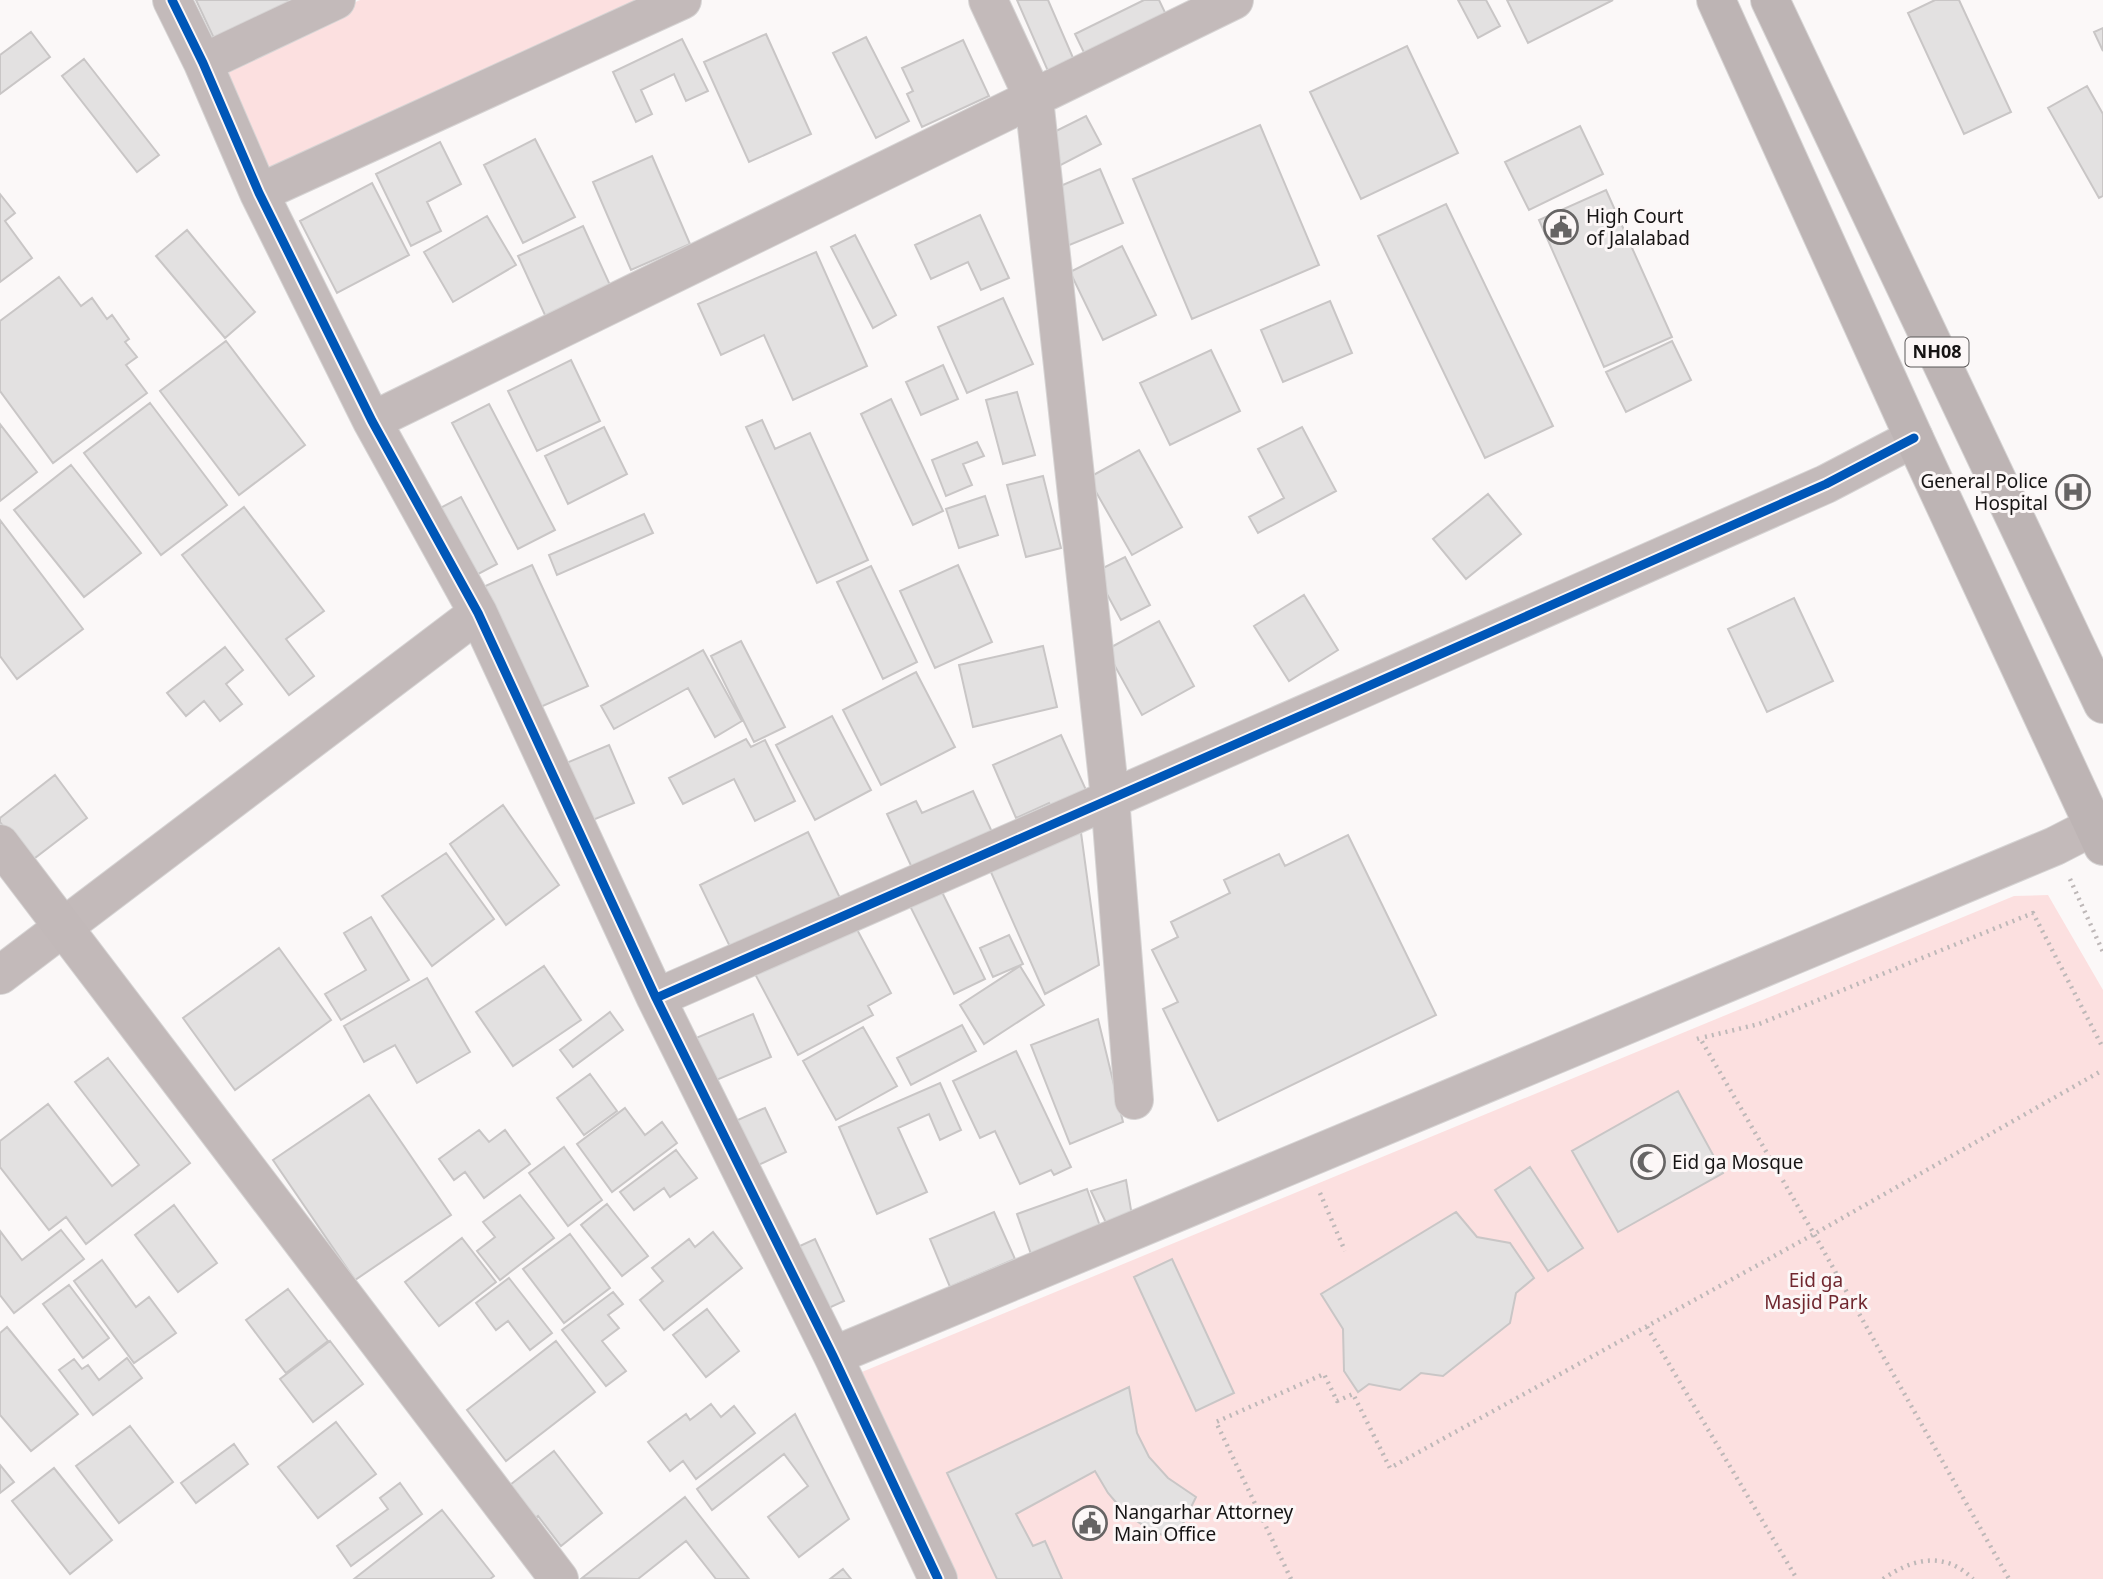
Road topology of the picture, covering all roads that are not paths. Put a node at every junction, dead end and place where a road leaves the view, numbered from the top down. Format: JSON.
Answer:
{"nodes":[{"id":1,"x":172,"y":0,"type":"edge"},
{"id":2,"x":336,"y":0,"type":"edge"},
{"id":3,"x":682,"y":0,"type":"edge"},
{"id":4,"x":988,"y":0,"type":"edge"},
{"id":5,"x":1234,"y":0,"type":"edge"},
{"id":6,"x":1716,"y":0,"type":"edge"},
{"id":7,"x":1770,"y":0,"type":"edge"},
{"id":8,"x":203,"y":63,"type":"junction"},
{"id":9,"x":1034,"y":99,"type":"junction"},
{"id":10,"x":259,"y":193,"type":"junction"},
{"id":11,"x":372,"y":421,"type":"junction"},
{"id":12,"x":1914,"y":438,"type":"junction"},
{"id":13,"x":478,"y":612,"type":"junction"},
{"id":14,"x":2103,"y":704,"type":"edge"},
{"id":15,"x":1110,"y":798,"type":"junction"},
{"id":16,"x":2100,"y":831,"type":"edge"},
{"id":17,"x":0,"y":844,"type":"edge"},
{"id":18,"x":65,"y":928,"type":"junction"},
{"id":19,"x":0,"y":975,"type":"edge"},
{"id":20,"x":656,"y":998,"type":"junction"},
{"id":21,"x":1134,"y":1100,"type":"dead end"},
{"id":22,"x":833,"y":1356,"type":"junction"},
{"id":23,"x":559,"y":1579,"type":"edge"},
{"id":24,"x":938,"y":1579,"type":"edge"}],
"edges":[{"from":1,"to":8,"type":"street"},
{"from":2,"to":8,"type":"street"},
{"from":3,"to":10,"type":"street"},
{"from":4,"to":9,"type":"street"},
{"from":5,"to":9,"type":"street"},
{"from":6,"to":12,"type":"highway","number":"NH08"},
{"from":7,"to":14,"type":"highway","number":"NH08"},
{"from":8,"to":10,"type":"street"},
{"from":9,"to":11,"type":"street"},
{"from":9,"to":15,"type":"street"},
{"from":10,"to":11,"type":"street"},
{"from":11,"to":13,"type":"street"},
{"from":12,"to":15,"type":"street"},
{"from":12,"to":16,"type":"highway","number":"NH08"},
{"from":13,"to":18,"type":"street"},
{"from":13,"to":20,"type":"street"},
{"from":15,"to":20,"type":"street"},
{"from":15,"to":21,"type":"street"},
{"from":16,"to":22,"type":"street"},
{"from":17,"to":18,"type":"main road"},
{"from":18,"to":19,"type":"street"},
{"from":18,"to":23,"type":"main road"},
{"from":20,"to":22,"type":"street"},
{"from":22,"to":24,"type":"street"}]}
